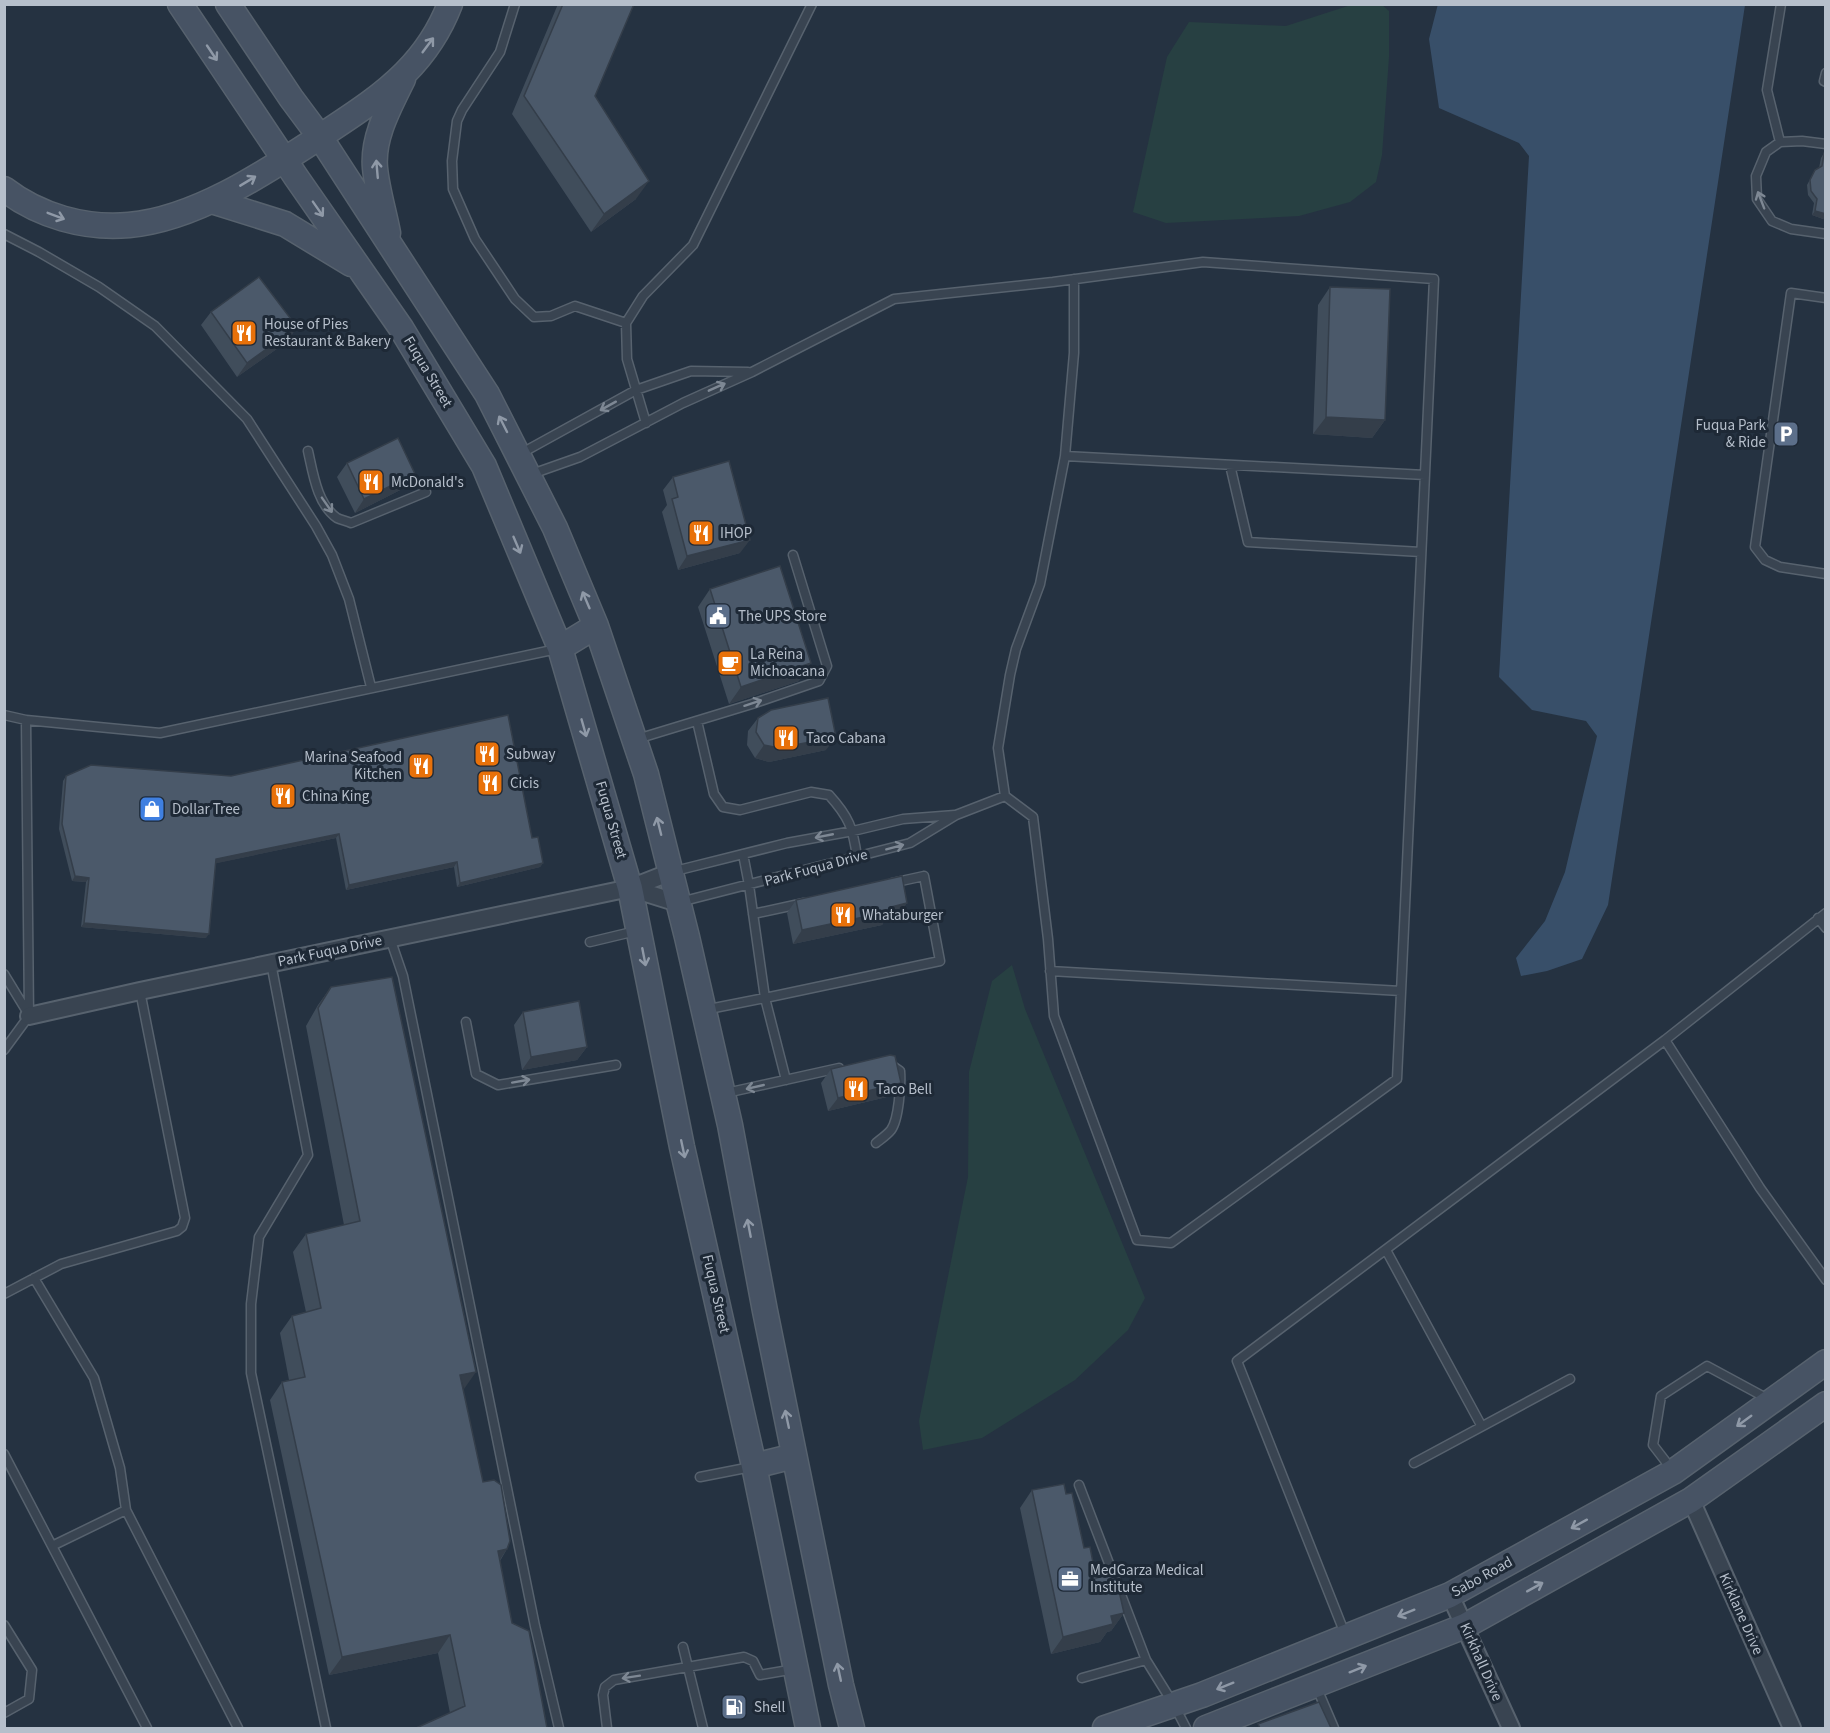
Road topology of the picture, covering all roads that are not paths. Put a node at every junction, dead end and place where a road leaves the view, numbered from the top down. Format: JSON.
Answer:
{"nodes":[{"id":1,"x":180,"y":4,"type":"edge"},
{"id":2,"x":228,"y":4,"type":"edge"},
{"id":3,"x":450,"y":4,"type":"edge"},
{"id":4,"x":515,"y":4,"type":"edge"},
{"id":5,"x":812,"y":4,"type":"edge"},
{"id":6,"x":1780,"y":4,"type":"edge"},
{"id":7,"x":406,"y":72,"type":"junction"},
{"id":8,"x":1826,"y":73,"type":"edge"},
{"id":9,"x":1826,"y":82,"type":"edge"},
{"id":10,"x":320,"y":136,"type":"junction"},
{"id":11,"x":1780,"y":142,"type":"junction"},
{"id":12,"x":1826,"y":144,"type":"edge"},
{"id":13,"x":285,"y":160,"type":"junction"},
{"id":14,"x":4,"y":189,"type":"edge"},
{"id":15,"x":212,"y":201,"type":"junction"},
{"id":16,"x":4,"y":234,"type":"edge"},
{"id":17,"x":1826,"y":234,"type":"edge"},
{"id":18,"x":391,"y":247,"type":"junction"},
{"id":19,"x":361,"y":270,"type":"junction"},
{"id":20,"x":1074,"y":279,"type":"junction"},
{"id":21,"x":1826,"y":298,"type":"edge"},
{"id":22,"x":626,"y":323,"type":"junction"},
{"id":23,"x":752,"y":372,"type":"junction"},
{"id":24,"x":636,"y":390,"type":"junction"},
{"id":25,"x":646,"y":423,"type":"junction"},
{"id":26,"x":308,"y":451,"type":"dead end"},
{"id":27,"x":1065,"y":456,"type":"junction"},
{"id":28,"x":523,"y":465,"type":"junction"},
{"id":29,"x":1230,"y":465,"type":"junction"},
{"id":30,"x":1425,"y":475,"type":"junction"},
{"id":31,"x":495,"y":491,"type":"junction"},
{"id":32,"x":426,"y":492,"type":"dead end"},
{"id":33,"x":1421,"y":552,"type":"junction"},
{"id":34,"x":793,"y":555,"type":"dead end"},
{"id":35,"x":1826,"y":574,"type":"edge"},
{"id":36,"x":596,"y":626,"type":"junction"},
{"id":37,"x":560,"y":648,"type":"junction"},
{"id":38,"x":371,"y":687,"type":"junction"},
{"id":39,"x":4,"y":715,"type":"edge"},
{"id":40,"x":26,"y":720,"type":"junction"},
{"id":41,"x":697,"y":721,"type":"junction"},
{"id":42,"x":634,"y":740,"type":"junction"},
{"id":43,"x":1005,"y":796,"type":"junction"},
{"id":44,"x":956,"y":815,"type":"junction"},
{"id":45,"x":853,"y":831,"type":"junction"},
{"id":46,"x":742,"y":854,"type":"junction"},
{"id":47,"x":857,"y":857,"type":"junction"},
{"id":48,"x":671,"y":872,"type":"junction"},
{"id":49,"x":749,"y":885,"type":"junction"},
{"id":50,"x":879,"y":886,"type":"edge"},
{"id":51,"x":630,"y":888,"type":"junction"},
{"id":52,"x":810,"y":901,"type":"edge"},
{"id":53,"x":678,"y":903,"type":"junction"},
{"id":54,"x":753,"y":914,"type":"junction"},
{"id":55,"x":1822,"y":915,"type":"edge"},
{"id":56,"x":1826,"y":928,"type":"edge"},
{"id":57,"x":639,"y":931,"type":"junction"},
{"id":58,"x":390,"y":938,"type":"junction"},
{"id":59,"x":590,"y":942,"type":"dead end"},
{"id":60,"x":271,"y":963,"type":"junction"},
{"id":61,"x":1050,"y":970,"type":"junction"},
{"id":62,"x":4,"y":974,"type":"edge"},
{"id":63,"x":140,"y":991,"type":"junction"},
{"id":64,"x":1401,"y":991,"type":"junction"},
{"id":65,"x":765,"y":998,"type":"junction"},
{"id":66,"x":704,"y":1011,"type":"junction"},
{"id":67,"x":29,"y":1016,"type":"junction"},
{"id":68,"x":466,"y":1022,"type":"dead end"},
{"id":69,"x":1665,"y":1040,"type":"junction"},
{"id":70,"x":4,"y":1050,"type":"edge"},
{"id":71,"x":882,"y":1062,"type":"edge"},
{"id":72,"x":616,"y":1065,"type":"dead end"},
{"id":73,"x":851,"y":1065,"type":"edge"},
{"id":74,"x":786,"y":1080,"type":"junction"},
{"id":75,"x":723,"y":1094,"type":"junction"},
{"id":76,"x":876,"y":1143,"type":"dead end"},
{"id":77,"x":1386,"y":1250,"type":"junction"},
{"id":78,"x":34,"y":1278,"type":"junction"},
{"id":79,"x":1826,"y":1280,"type":"edge"},
{"id":80,"x":4,"y":1294,"type":"edge"},
{"id":81,"x":1826,"y":1362,"type":"edge"},
{"id":82,"x":1570,"y":1379,"type":"dead end"},
{"id":83,"x":1772,"y":1401,"type":"junction"},
{"id":84,"x":1826,"y":1404,"type":"edge"},
{"id":85,"x":1481,"y":1425,"type":"junction"},
{"id":86,"x":4,"y":1454,"type":"edge"},
{"id":87,"x":794,"y":1456,"type":"junction"},
{"id":88,"x":1414,"y":1462,"type":"dead end"},
{"id":89,"x":754,"y":1466,"type":"junction"},
{"id":90,"x":1673,"y":1472,"type":"junction"},
{"id":91,"x":700,"y":1478,"type":"dead end"},
{"id":92,"x":1079,"y":1485,"type":"dead end"},
{"id":93,"x":1691,"y":1500,"type":"junction"},
{"id":94,"x":126,"y":1510,"type":"junction"},
{"id":95,"x":52,"y":1546,"type":"junction"},
{"id":96,"x":1450,"y":1595,"type":"junction"},
{"id":97,"x":4,"y":1625,"type":"edge"},
{"id":98,"x":1465,"y":1626,"type":"junction"},
{"id":99,"x":1347,"y":1637,"type":"junction"},
{"id":100,"x":683,"y":1647,"type":"dead end"},
{"id":101,"x":1146,"y":1660,"type":"junction"},
{"id":102,"x":688,"y":1668,"type":"junction"},
{"id":103,"x":795,"y":1669,"type":"junction"},
{"id":104,"x":1082,"y":1678,"type":"dead end"},
{"id":105,"x":1316,"y":1686,"type":"junction"},
{"id":106,"x":1174,"y":1705,"type":"junction"},
{"id":107,"x":4,"y":1713,"type":"edge"},
{"id":108,"x":147,"y":1728,"type":"edge"},
{"id":109,"x":238,"y":1728,"type":"edge"},
{"id":110,"x":326,"y":1728,"type":"edge"},
{"id":111,"x":559,"y":1728,"type":"edge"},
{"id":112,"x":607,"y":1728,"type":"edge"},
{"id":113,"x":703,"y":1728,"type":"edge"},
{"id":114,"x":808,"y":1728,"type":"edge"},
{"id":115,"x":852,"y":1728,"type":"edge"},
{"id":116,"x":1106,"y":1728,"type":"edge"},
{"id":117,"x":1186,"y":1728,"type":"edge"},
{"id":118,"x":1206,"y":1728,"type":"edge"},
{"id":119,"x":1334,"y":1728,"type":"edge"},
{"id":120,"x":1511,"y":1728,"type":"edge"},
{"id":121,"x":1792,"y":1728,"type":"edge"}],
"edges":[{"from":1,"to":13,"type":"main road","name":"Fuqua Street","one_way":true},
{"from":2,"to":10,"type":"main road"},
{"from":7,"to":3,"type":"main road","one_way":true},
{"from":4,"to":22,"type":"lane"},
{"from":5,"to":22,"type":"lane"},
{"from":6,"to":11,"type":"lane"},
{"from":7,"to":10,"type":"main road"},
{"from":18,"to":7,"type":"main road","one_way":true},
{"from":8,"to":9,"type":"lane"},
{"from":10,"to":13,"type":"main road"},
{"from":10,"to":18,"type":"main road"},
{"from":11,"to":12,"type":"lane"},
{"from":17,"to":11,"type":"lane","one_way":true},
{"from":15,"to":13,"type":"main road","one_way":true},
{"from":13,"to":19,"type":"main road","name":"Fuqua Street","one_way":true},
{"from":14,"to":15,"type":"main road","one_way":true},
{"from":15,"to":19,"type":"main road"},
{"from":16,"to":38,"type":"lane"},
{"from":28,"to":18,"type":"main road","one_way":true},
{"from":19,"to":31,"type":"main road","name":"Fuqua Street"},
{"from":20,"to":23,"type":"lane"},
{"from":20,"to":27,"type":"lane"},
{"from":20,"to":30,"type":"lane"},
{"from":21,"to":35,"type":"lane"},
{"from":22,"to":24,"type":"lane"},
{"from":23,"to":24,"type":"lane"},
{"from":25,"to":23,"type":"lane","one_way":true},
{"from":24,"to":25,"type":"lane"},
{"from":24,"to":28,"type":"lane","one_way":true},
{"from":25,"to":28,"type":"lane"},
{"from":26,"to":32,"type":"lane","one_way":true},
{"from":27,"to":29,"type":"lane"},
{"from":27,"to":43,"type":"lane"},
{"from":28,"to":31,"type":"main road"},
{"from":36,"to":28,"type":"main road","one_way":true},
{"from":29,"to":30,"type":"lane"},
{"from":29,"to":33,"type":"lane"},
{"from":30,"to":33,"type":"lane"},
{"from":31,"to":37,"type":"main road","name":"Fuqua Street","one_way":true},
{"from":33,"to":64,"type":"lane"},
{"from":41,"to":34,"type":"lane","one_way":true},
{"from":36,"to":37,"type":"main road"},
{"from":36,"to":42,"type":"main road"},
{"from":37,"to":38,"type":"lane"},
{"from":37,"to":51,"type":"main road","name":"Fuqua Street","one_way":true},
{"from":38,"to":40,"type":"lane"},
{"from":39,"to":40,"type":"lane"},
{"from":40,"to":67,"type":"lane"},
{"from":41,"to":42,"type":"lane"},
{"from":41,"to":45,"type":"lane"},
{"from":48,"to":42,"type":"main road","one_way":true},
{"from":43,"to":44,"type":"lane"},
{"from":43,"to":61,"type":"lane"},
{"from":44,"to":45,"type":"lane","name":"Park Fuqua Drive"},
{"from":47,"to":44,"type":"lane","name":"Park Fuqua Drive","one_way":true},
{"from":45,"to":46,"type":"lane","name":"Park Fuqua Drive","one_way":true},
{"from":45,"to":47,"type":"lane"},
{"from":46,"to":48,"type":"lane","name":"Park Fuqua Drive"},
{"from":46,"to":49,"type":"lane"},
{"from":47,"to":49,"type":"lane","name":"Park Fuqua Drive"},
{"from":48,"to":51,"type":"street","name":"Park Fuqua Drive"},
{"from":48,"to":53,"type":"main road"},
{"from":49,"to":53,"type":"lane","name":"Park Fuqua Drive"},
{"from":49,"to":54,"type":"lane"},
{"from":50,"to":65,"type":"lane"},
{"from":51,"to":53,"type":"street","name":"Park Fuqua Drive"},
{"from":51,"to":57,"type":"main road","name":"Fuqua Street"},
{"from":51,"to":58,"type":"street","name":"Park Fuqua Drive"},
{"from":52,"to":54,"type":"lane"},
{"from":53,"to":66,"type":"main road"},
{"from":54,"to":65,"type":"lane"},
{"from":55,"to":56,"type":"lane"},
{"from":55,"to":69,"type":"lane"},
{"from":57,"to":59,"type":"lane"},
{"from":57,"to":89,"type":"main road","name":"Fuqua Street","one_way":true},
{"from":58,"to":60,"type":"street","name":"Park Fuqua Drive"},
{"from":58,"to":111,"type":"lane"},
{"from":60,"to":63,"type":"street","name":"Park Fuqua Drive"},
{"from":60,"to":110,"type":"lane"},
{"from":61,"to":64,"type":"lane"},
{"from":61,"to":64,"type":"lane"},
{"from":62,"to":67,"type":"lane"},
{"from":63,"to":67,"type":"street","name":"Park Fuqua Drive"},
{"from":63,"to":78,"type":"lane"},
{"from":65,"to":66,"type":"lane"},
{"from":65,"to":74,"type":"lane"},
{"from":66,"to":75,"type":"main road"},
{"from":67,"to":70,"type":"lane"},
{"from":68,"to":72,"type":"lane","one_way":true},
{"from":69,"to":77,"type":"lane"},
{"from":69,"to":79,"type":"lane"},
{"from":71,"to":76,"type":"lane"},
{"from":73,"to":74,"type":"lane"},
{"from":74,"to":75,"type":"lane","one_way":true},
{"from":87,"to":75,"type":"main road","one_way":true},
{"from":77,"to":85,"type":"lane"},
{"from":77,"to":99,"type":"lane"},
{"from":78,"to":80,"type":"lane"},
{"from":78,"to":94,"type":"lane"},
{"from":81,"to":83,"type":"main road","name":"Sabo Road"},
{"from":82,"to":85,"type":"lane"},
{"from":83,"to":90,"type":"main road","name":"Sabo Road","one_way":true},
{"from":83,"to":90,"type":"lane"},
{"from":84,"to":93,"type":"main road"},
{"from":85,"to":88,"type":"lane"},
{"from":86,"to":95,"type":"lane"},
{"from":87,"to":89,"type":"main road"},
{"from":115,"to":87,"type":"main road","one_way":true},
{"from":89,"to":91,"type":"lane"},
{"from":89,"to":103,"type":"main road","name":"Fuqua Street"},
{"from":90,"to":93,"type":"main road"},
{"from":90,"to":96,"type":"main road","name":"Sabo Road","one_way":true},
{"from":92,"to":101,"type":"lane"},
{"from":98,"to":93,"type":"main road","one_way":true},
{"from":93,"to":121,"type":"street","name":"Kirklane Drive"},
{"from":94,"to":95,"type":"lane"},
{"from":94,"to":109,"type":"lane"},
{"from":95,"to":108,"type":"lane"},
{"from":96,"to":98,"type":"street","name":"Kirkhall Drive"},
{"from":96,"to":99,"type":"main road","name":"Sabo Road","one_way":true},
{"from":97,"to":107,"type":"lane"},
{"from":105,"to":98,"type":"main road","one_way":true},
{"from":98,"to":120,"type":"street","name":"Kirkhall Drive"},
{"from":99,"to":106,"type":"main road","name":"Sabo Road","one_way":true},
{"from":100,"to":102,"type":"lane"},
{"from":101,"to":104,"type":"lane"},
{"from":101,"to":106,"type":"lane"},
{"from":102,"to":103,"type":"lane"},
{"from":102,"to":112,"type":"lane","one_way":true},
{"from":102,"to":113,"type":"lane"},
{"from":103,"to":114,"type":"main road","name":"Fuqua Street"},
{"from":105,"to":118,"type":"main road"},
{"from":105,"to":119,"type":"lane"},
{"from":106,"to":116,"type":"main road","name":"Sabo Road"},
{"from":106,"to":117,"type":"lane"}]}
